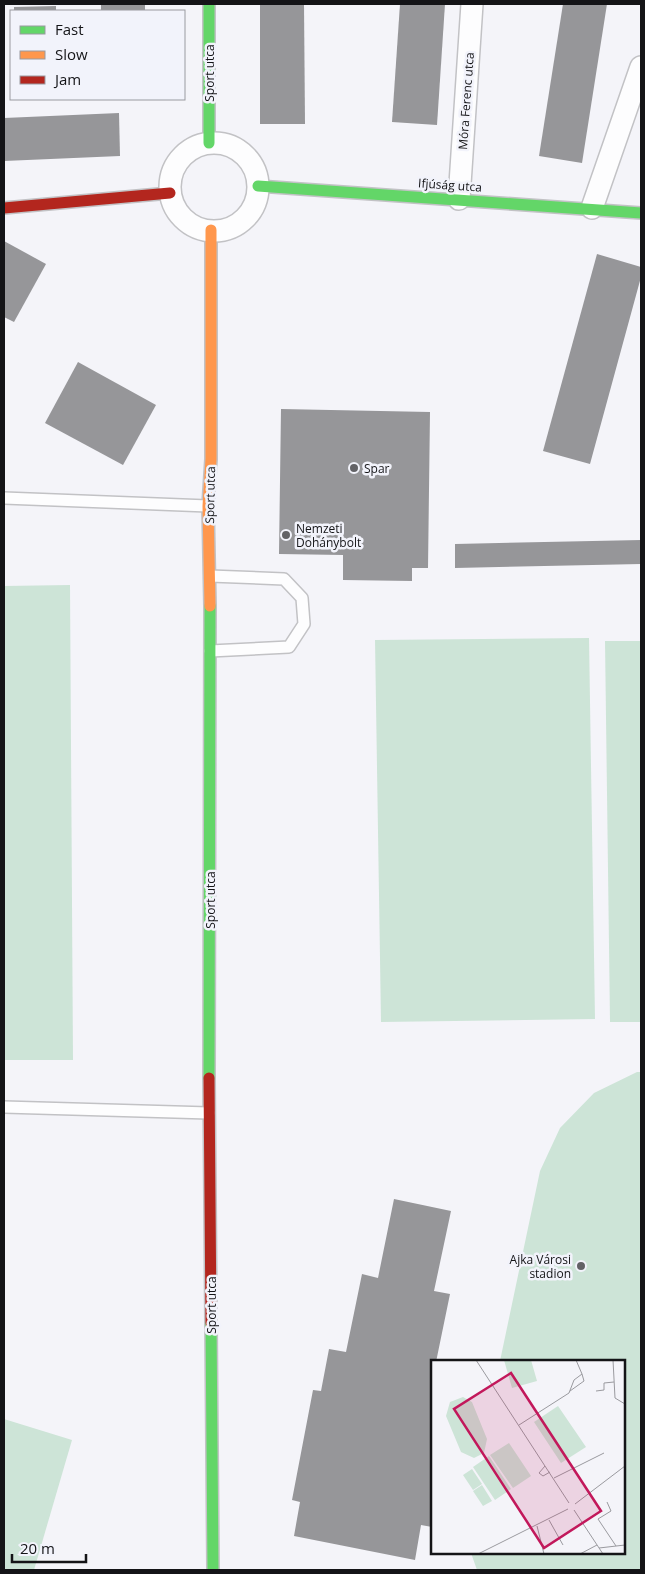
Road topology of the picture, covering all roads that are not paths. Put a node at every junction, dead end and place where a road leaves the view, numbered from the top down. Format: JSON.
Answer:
{"nodes":[{"id":1,"x":209,"y":4,"type":"edge"},
{"id":2,"x":472,"y":4,"type":"edge"},
{"id":3,"x":641,"y":67,"type":"edge"},
{"id":4,"x":209,"y":143,"type":"junction"},
{"id":5,"x":258,"y":186,"type":"junction"},
{"id":6,"x":170,"y":193,"type":"junction"},
{"id":7,"x":459,"y":199,"type":"junction"},
{"id":8,"x":4,"y":208,"type":"edge"},
{"id":9,"x":592,"y":208,"type":"junction"},
{"id":10,"x":641,"y":212,"type":"edge"},
{"id":11,"x":211,"y":230,"type":"junction"},
{"id":12,"x":4,"y":498,"type":"edge"},
{"id":13,"x":208,"y":506,"type":"junction"},
{"id":14,"x":210,"y":576,"type":"junction"},
{"id":15,"x":210,"y":651,"type":"junction"},
{"id":16,"x":4,"y":1107,"type":"edge"},
{"id":17,"x":209,"y":1113,"type":"junction"},
{"id":18,"x":212,"y":1570,"type":"edge"}],
"edges":[{"from":1,"to":4,"type":"street","name":"Sport utca"},
{"from":2,"to":7,"type":"street","name":"Móra Ferenc utca"},
{"from":3,"to":9,"type":"street"},
{"from":4,"to":5,"type":"street"},
{"from":4,"to":6,"type":"street"},
{"from":5,"to":7,"type":"street","name":"Ifjúság utca"},
{"from":5,"to":11,"type":"street"},
{"from":6,"to":8,"type":"street"},
{"from":6,"to":11,"type":"street"},
{"from":7,"to":9,"type":"street","name":"Ifjúság utca"},
{"from":9,"to":10,"type":"street","name":"Ifjúság utca"},
{"from":11,"to":13,"type":"street","name":"Sport utca"},
{"from":12,"to":13,"type":"lane"},
{"from":13,"to":14,"type":"street","name":"Sport utca"},
{"from":14,"to":15,"type":"street","name":"Sport utca"},
{"from":14,"to":15,"type":"lane"},
{"from":15,"to":17,"type":"street","name":"Sport utca"},
{"from":16,"to":17,"type":"lane"},
{"from":17,"to":18,"type":"street","name":"Sport utca"}]}
